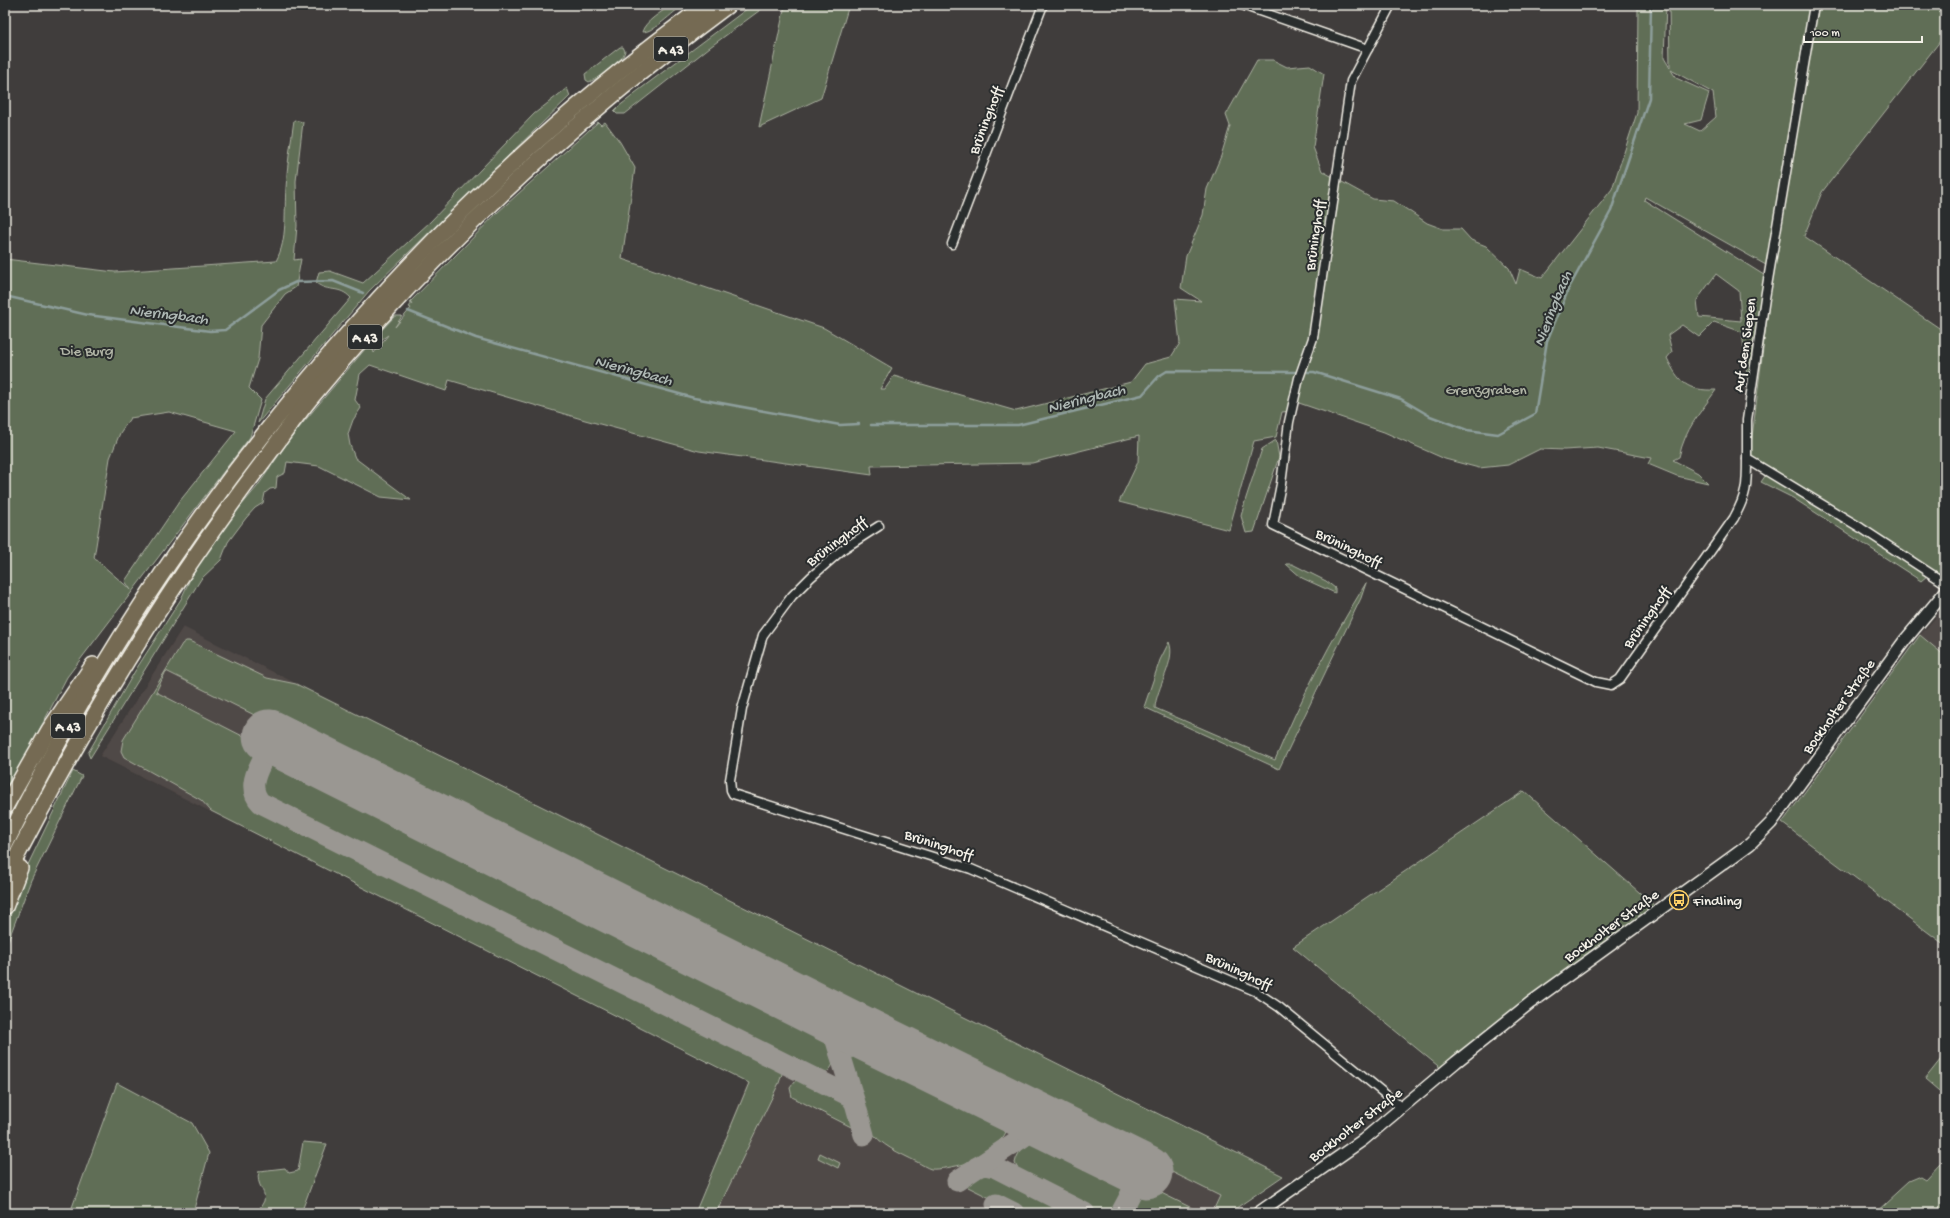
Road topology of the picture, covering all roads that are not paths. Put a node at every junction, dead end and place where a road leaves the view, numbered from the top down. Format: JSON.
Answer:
{"nodes":[{"id":1,"x":706,"y":5,"type":"edge"},
{"id":2,"x":728,"y":5,"type":"edge"},
{"id":3,"x":1043,"y":5,"type":"edge"},
{"id":4,"x":1242,"y":5,"type":"edge"},
{"id":5,"x":1391,"y":5,"type":"edge"},
{"id":6,"x":1814,"y":5,"type":"edge"},
{"id":7,"x":1368,"y":49,"type":"junction"},
{"id":8,"x":952,"y":244,"type":"dead end"},
{"id":9,"x":1747,"y":459,"type":"junction"},
{"id":10,"x":879,"y":526,"type":"dead end"},
{"id":11,"x":1945,"y":583,"type":"edge"},
{"id":12,"x":1945,"y":592,"type":"edge"},
{"id":13,"x":139,"y":610,"type":"junction"},
{"id":14,"x":5,"y":807,"type":"edge"},
{"id":15,"x":37,"y":815,"type":"junction"},
{"id":16,"x":5,"y":845,"type":"edge"},
{"id":17,"x":5,"y":879,"type":"edge"},
{"id":18,"x":5,"y":907,"type":"edge"},
{"id":19,"x":1402,"y":1108,"type":"junction"},
{"id":20,"x":1258,"y":1213,"type":"edge"}],
"edges":[{"from":1,"to":13,"type":"highway","number":"A 43"},
{"from":2,"to":15,"type":"highway","number":"A 43"},
{"from":3,"to":8,"type":"street","name":"Brüninghoff"},
{"from":4,"to":7,"type":"street"},
{"from":5,"to":7,"type":"street","name":"Brüninghoff"},
{"from":6,"to":9,"type":"street","name":"Auf dem Siepen"},
{"from":7,"to":9,"type":"street","name":"Brüninghoff"},
{"from":9,"to":11,"type":"street"},
{"from":10,"to":19,"type":"street","name":"Brüninghoff"},
{"from":12,"to":19,"type":"street","name":"Bockholter Straße"},
{"from":13,"to":14,"type":"highway"},
{"from":13,"to":16,"type":"highway","number":"A 43"},
{"from":15,"to":17,"type":"highway","number":"A 43"},
{"from":15,"to":18,"type":"highway"},
{"from":19,"to":20,"type":"street","name":"Bockholter Straße"}]}
